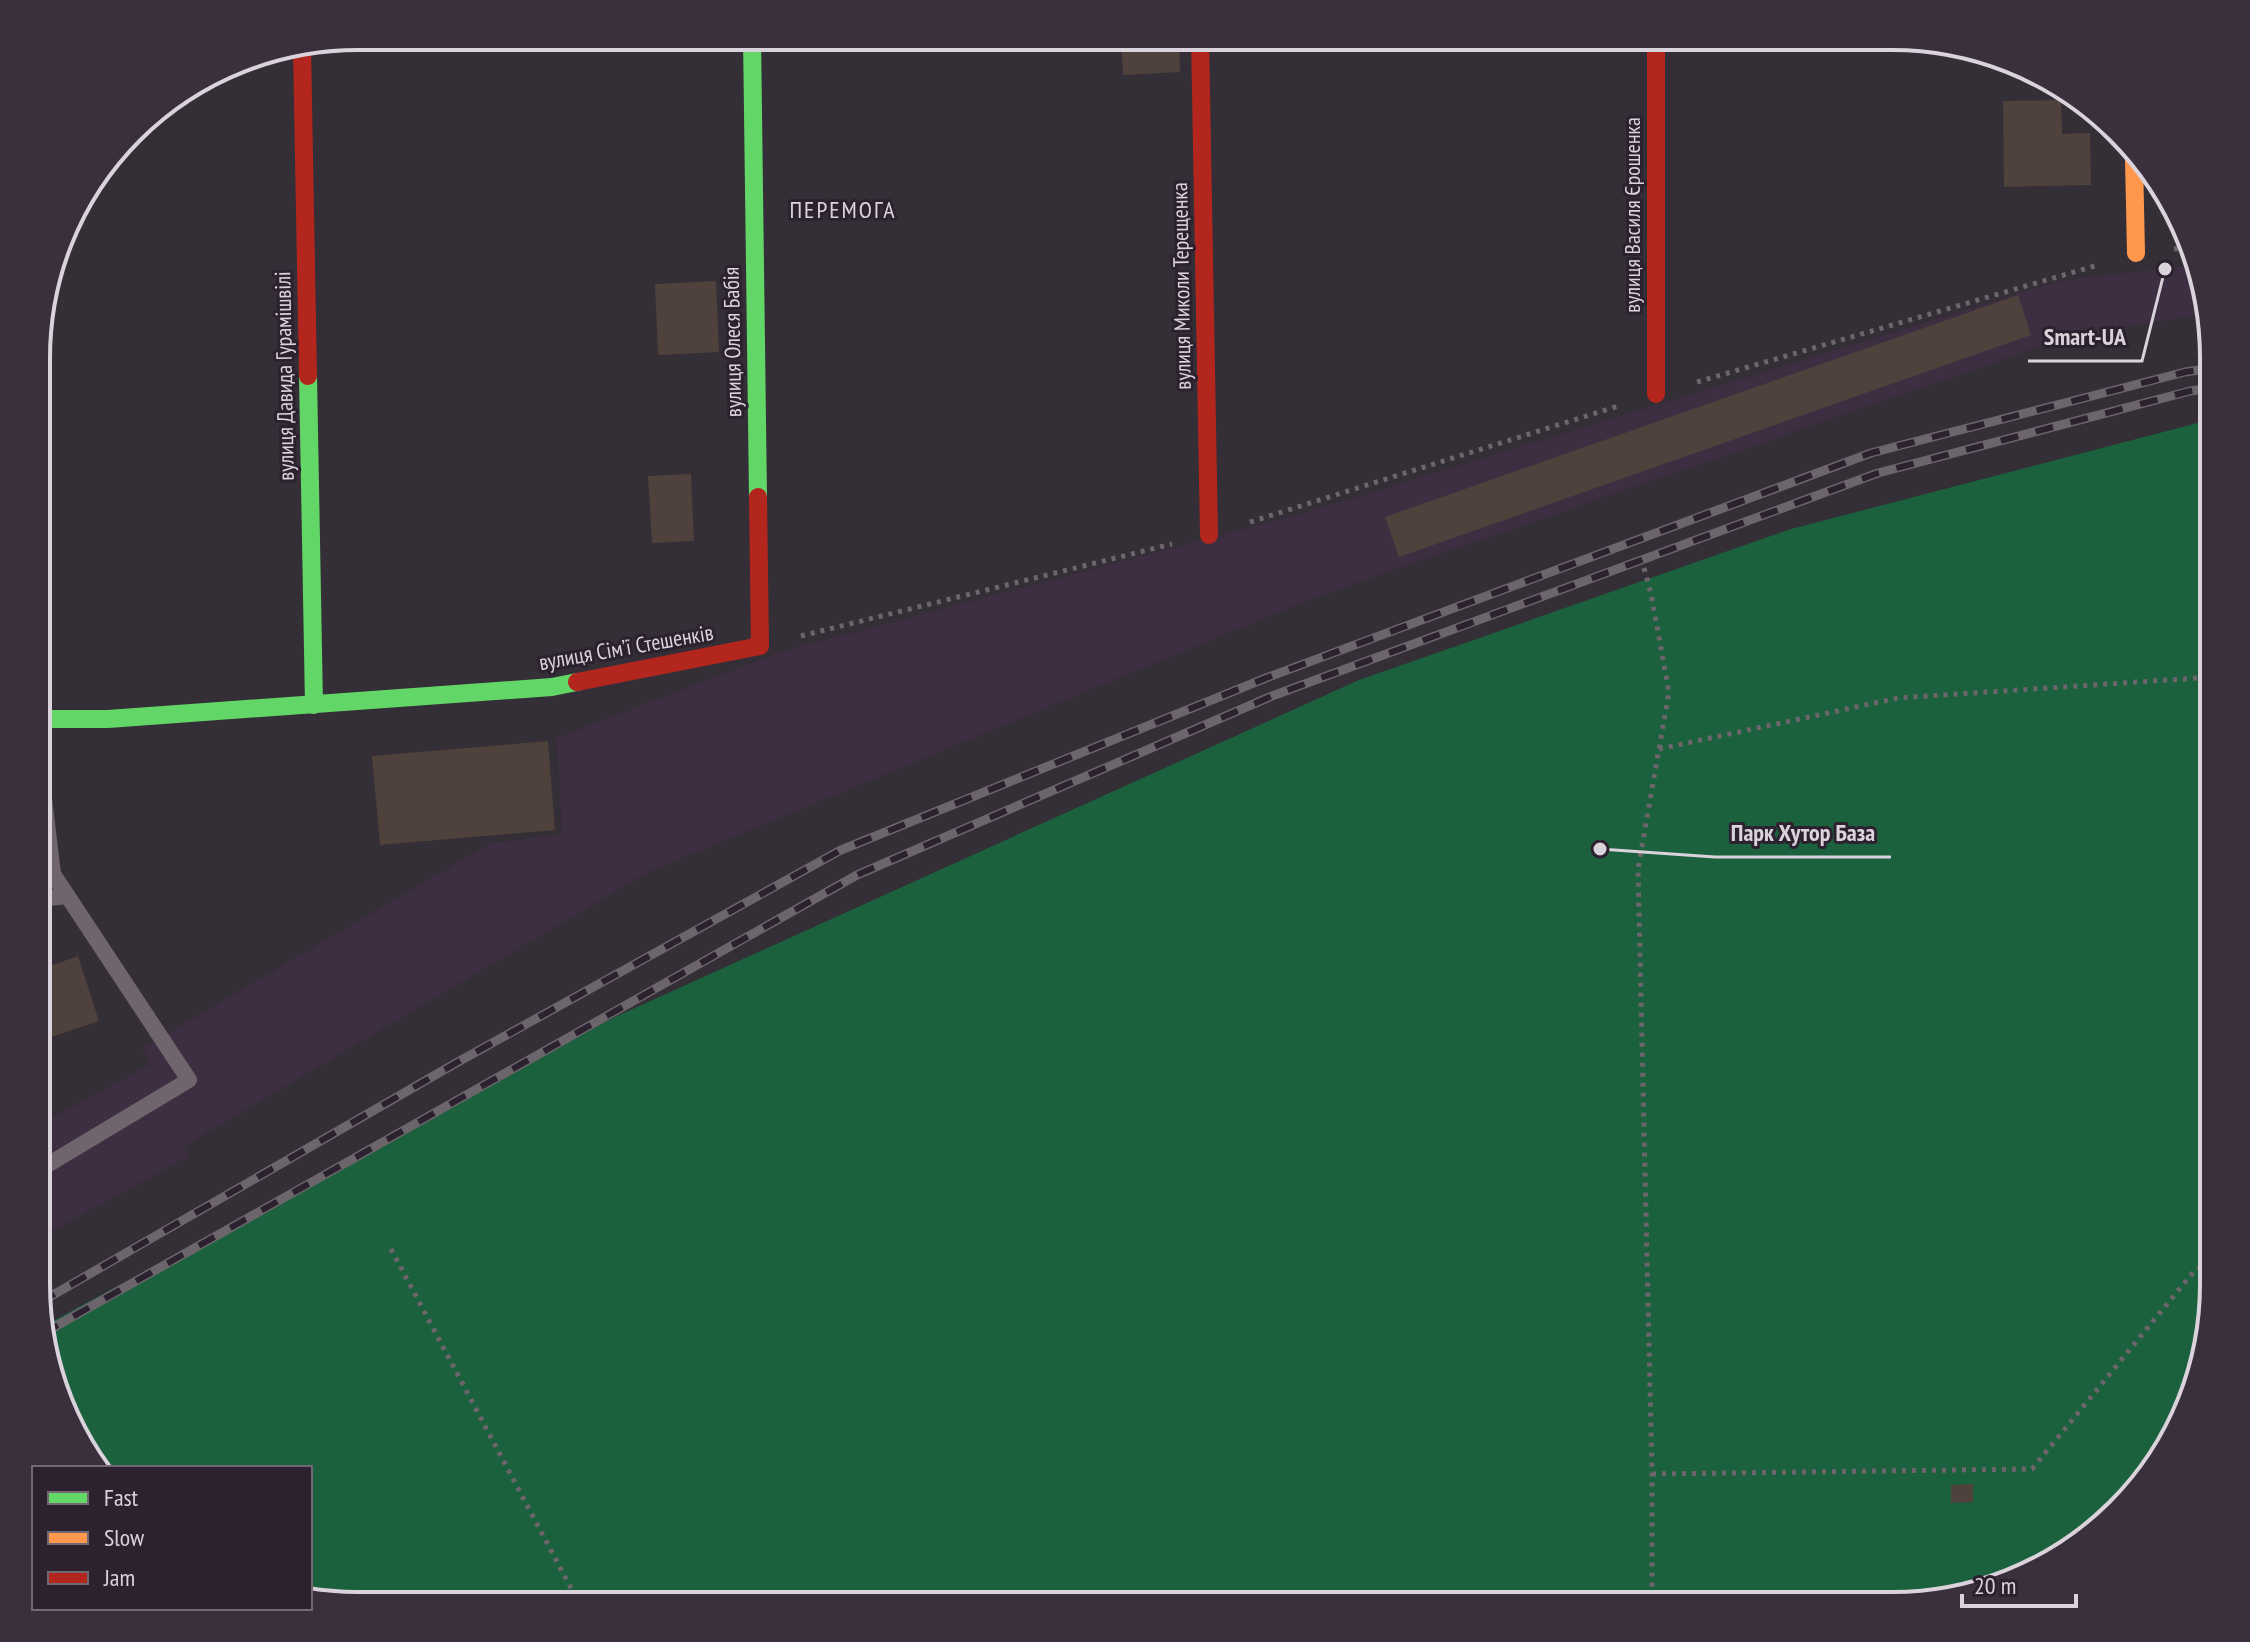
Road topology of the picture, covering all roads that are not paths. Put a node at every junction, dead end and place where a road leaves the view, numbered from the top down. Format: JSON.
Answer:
{"nodes":[{"id":1,"x":752,"y":50,"type":"edge"},
{"id":2,"x":1200,"y":50,"type":"edge"},
{"id":3,"x":1656,"y":50,"type":"edge"},
{"id":4,"x":302,"y":55,"type":"edge"},
{"id":5,"x":2134,"y":169,"type":"edge"},
{"id":6,"x":2136,"y":253,"type":"dead end"},
{"id":7,"x":1656,"y":394,"type":"dead end"},
{"id":8,"x":1209,"y":535,"type":"road end"},
{"id":9,"x":760,"y":646,"type":"joint"},
{"id":10,"x":314,"y":705,"type":"junction"},
{"id":11,"x":50,"y":719,"type":"edge"},
{"id":12,"x":50,"y":849,"type":"edge"},
{"id":13,"x":67,"y":896,"type":"junction"},
{"id":14,"x":50,"y":898,"type":"edge"},
{"id":15,"x":50,"y":1163,"type":"edge"}],
"edges":[{"from":1,"to":9,"type":"street","name":"вулиця Олеся Бабія"},
{"from":2,"to":8,"type":"street","name":"вулиця Миколи Терещенка"},
{"from":3,"to":7,"type":"street","name":"вулиця Василя Єрошенка"},
{"from":4,"to":10,"type":"street","name":"вулиця Давида Гурамішвілі"},
{"from":5,"to":6,"type":"street"},
{"from":9,"to":10,"type":"street","name":"вулиця Сімʼї Стешенків"},
{"from":10,"to":11,"type":"street","name":"вулиця Сімʼї Стешенків"},
{"from":12,"to":13,"type":"lane"},
{"from":13,"to":14,"type":"lane"},
{"from":13,"to":15,"type":"lane"}]}
